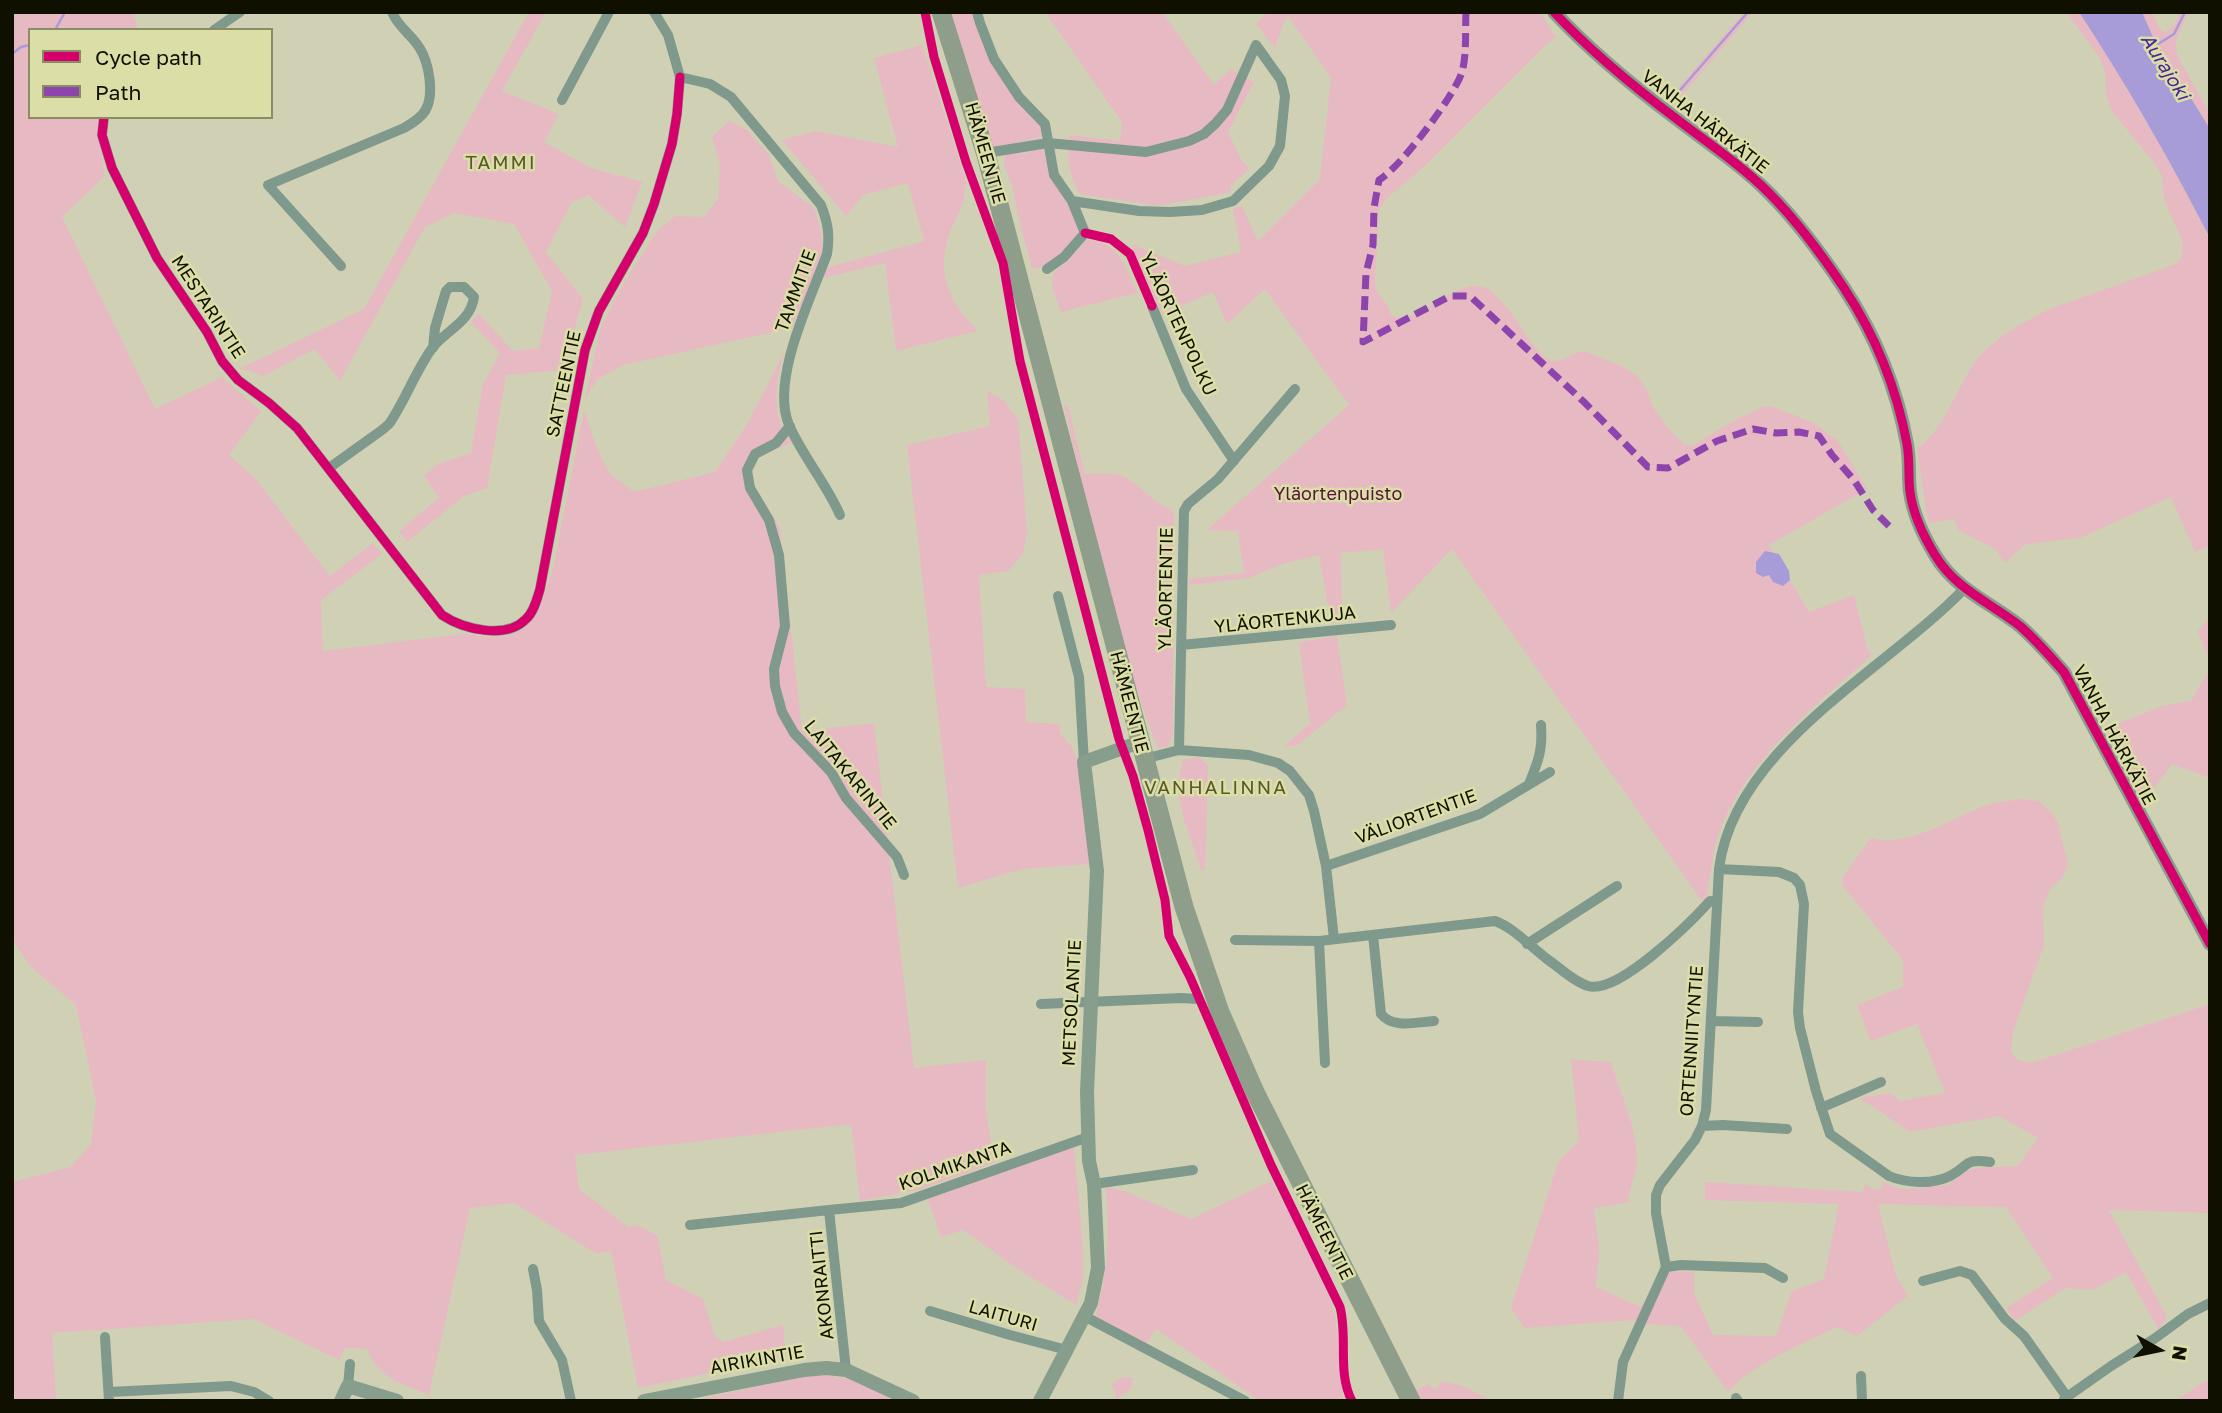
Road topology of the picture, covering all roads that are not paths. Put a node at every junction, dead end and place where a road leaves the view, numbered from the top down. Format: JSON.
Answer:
{"nodes":[{"id":1,"x":240,"y":12,"type":"edge"},
{"id":2,"x":393,"y":12,"type":"edge"},
{"id":3,"x":609,"y":12,"type":"edge"},
{"id":4,"x":654,"y":12,"type":"edge"},
{"id":5,"x":941,"y":12,"type":"edge"},
{"id":6,"x":977,"y":12,"type":"edge"},
{"id":7,"x":1554,"y":12,"type":"edge"},
{"id":8,"x":220,"y":28,"type":"edge"},
{"id":9,"x":680,"y":77,"type":"junction"},
{"id":10,"x":562,"y":100,"type":"dead end"},
{"id":11,"x":104,"y":119,"type":"edge"},
{"id":12,"x":1048,"y":144,"type":"junction"},
{"id":13,"x":986,"y":153,"type":"junction"},
{"id":14,"x":1072,"y":201,"type":"junction"},
{"id":15,"x":341,"y":266,"type":"dead end"},
{"id":16,"x":1047,"y":269,"type":"dead end"},
{"id":17,"x":1152,"y":306,"type":"dead end"},
{"id":18,"x":433,"y":348,"type":"junction"},
{"id":19,"x":1295,"y":388,"type":"dead end"},
{"id":20,"x":790,"y":426,"type":"junction"},
{"id":21,"x":1234,"y":461,"type":"junction"},
{"id":22,"x":329,"y":468,"type":"junction"},
{"id":23,"x":840,"y":514,"type":"dead end"},
{"id":24,"x":1964,"y":589,"type":"junction"},
{"id":25,"x":1058,"y":596,"type":"dead end"},
{"id":26,"x":1391,"y":625,"type":"dead end"},
{"id":27,"x":480,"y":629,"type":"joint"},
{"id":28,"x":1181,"y":645,"type":"junction"},
{"id":29,"x":1541,"y":725,"type":"dead end"},
{"id":30,"x":1142,"y":750,"type":"junction"},
{"id":31,"x":1179,"y":750,"type":"junction"},
{"id":32,"x":1084,"y":762,"type":"junction"},
{"id":33,"x":1550,"y":772,"type":"dead end"},
{"id":34,"x":1528,"y":785,"type":"junction"},
{"id":35,"x":1326,"y":866,"type":"junction"},
{"id":36,"x":1720,"y":869,"type":"junction"},
{"id":37,"x":904,"y":875,"type":"dead end"},
{"id":38,"x":1617,"y":886,"type":"dead end"},
{"id":39,"x":1717,"y":902,"type":"junction"},
{"id":40,"x":1373,"y":935,"type":"junction"},
{"id":41,"x":1334,"y":939,"type":"junction"},
{"id":42,"x":1235,"y":940,"type":"dead end"},
{"id":43,"x":1319,"y":941,"type":"junction"},
{"id":44,"x":1527,"y":944,"type":"junction"},
{"id":45,"x":2210,"y":944,"type":"edge"},
{"id":46,"x":1198,"y":999,"type":"dead end"},
{"id":47,"x":1092,"y":1002,"type":"junction"},
{"id":48,"x":1041,"y":1004,"type":"dead end"},
{"id":49,"x":1434,"y":1021,"type":"dead end"},
{"id":50,"x":1710,"y":1021,"type":"junction"},
{"id":51,"x":1758,"y":1022,"type":"dead end"},
{"id":52,"x":1325,"y":1063,"type":"dead end"},
{"id":53,"x":1881,"y":1082,"type":"dead end"},
{"id":54,"x":1821,"y":1108,"type":"junction"},
{"id":55,"x":1702,"y":1126,"type":"junction"},
{"id":56,"x":1787,"y":1129,"type":"dead end"},
{"id":57,"x":1088,"y":1137,"type":"junction"},
{"id":58,"x":1990,"y":1161,"type":"dead end"},
{"id":59,"x":1193,"y":1170,"type":"dead end"},
{"id":60,"x":1094,"y":1184,"type":"junction"},
{"id":61,"x":829,"y":1210,"type":"junction"},
{"id":62,"x":690,"y":1225,"type":"dead end"},
{"id":63,"x":1666,"y":1267,"type":"junction"},
{"id":64,"x":533,"y":1269,"type":"dead end"},
{"id":65,"x":1783,"y":1278,"type":"dead end"},
{"id":66,"x":1923,"y":1281,"type":"dead end"},
{"id":67,"x":2210,"y":1303,"type":"edge"},
{"id":68,"x":1088,"y":1310,"type":"junction"},
{"id":69,"x":930,"y":1311,"type":"dead end"},
{"id":70,"x":105,"y":1337,"type":"dead end"},
{"id":71,"x":1067,"y":1350,"type":"junction"},
{"id":72,"x":350,"y":1364,"type":"dead end"},
{"id":73,"x":846,"y":1370,"type":"junction"},
{"id":74,"x":1861,"y":1376,"type":"dead end"},
{"id":75,"x":348,"y":1386,"type":"junction"},
{"id":76,"x":109,"y":1396,"type":"edge"},
{"id":77,"x":2064,"y":1399,"type":"edge"},
{"id":78,"x":269,"y":1401,"type":"edge"},
{"id":79,"x":341,"y":1401,"type":"edge"},
{"id":80,"x":397,"y":1401,"type":"edge"},
{"id":81,"x":571,"y":1401,"type":"edge"},
{"id":82,"x":644,"y":1401,"type":"edge"},
{"id":83,"x":913,"y":1401,"type":"edge"},
{"id":84,"x":1040,"y":1401,"type":"edge"},
{"id":85,"x":1245,"y":1401,"type":"edge"},
{"id":86,"x":1410,"y":1401,"type":"edge"},
{"id":87,"x":1618,"y":1401,"type":"edge"},
{"id":88,"x":1862,"y":1401,"type":"edge"}],
"edges":[{"from":1,"to":8,"type":"street"},
{"from":2,"to":15,"type":"street"},
{"from":3,"to":10,"type":"street"},
{"from":4,"to":9,"type":"street"},
{"from":5,"to":13,"type":"highway","name":"HÄMEENTIE"},
{"from":6,"to":12,"type":"street"},
{"from":7,"to":24,"type":"street","name":"VANHA HÄRKÄTIE"},
{"from":9,"to":20,"type":"street","name":"TAMMITIE"},
{"from":9,"to":27,"type":"street","name":"SATTEENTIE"},
{"from":11,"to":22,"type":"street","name":"MESTARINTIE"},
{"from":12,"to":13,"type":"street"},
{"from":12,"to":14,"type":"street"},
{"from":12,"to":14,"type":"street"},
{"from":13,"to":30,"type":"highway","name":"HÄMEENTIE"},
{"from":14,"to":16,"type":"street"},
{"from":17,"to":21,"type":"street","name":"YLÄORTENPOLKU"},
{"from":18,"to":18,"type":"street"},
{"from":18,"to":22,"type":"street"},
{"from":19,"to":21,"type":"street","name":"YLÄORTENTIE"},
{"from":20,"to":23,"type":"street","name":"TAMMITIE"},
{"from":20,"to":37,"type":"street","name":"LAITAKARINTIE"},
{"from":21,"to":28,"type":"street","name":"YLÄORTENTIE"},
{"from":22,"to":27,"type":"street","name":"MESTARINTIE"},
{"from":24,"to":36,"type":"street","name":"ORTENNIITYNTIE"},
{"from":24,"to":45,"type":"street","name":"VANHA HÄRKÄTIE"},
{"from":25,"to":32,"type":"street"},
{"from":26,"to":28,"type":"street","name":"YLÄORTENKUJA"},
{"from":28,"to":31,"type":"street","name":"YLÄORTENTIE"},
{"from":29,"to":34,"type":"street"},
{"from":30,"to":31,"type":"street"},
{"from":30,"to":32,"type":"street"},
{"from":30,"to":86,"type":"highway","name":"HÄMEENTIE"},
{"from":31,"to":35,"type":"street"},
{"from":32,"to":47,"type":"street","name":"METSOLANTIE"},
{"from":33,"to":34,"type":"street","name":"VÄLIORTENTIE"},
{"from":34,"to":35,"type":"street","name":"VÄLIORTENTIE"},
{"from":35,"to":41,"type":"street"},
{"from":36,"to":39,"type":"street","name":"ORTENNIITYNTIE"},
{"from":36,"to":54,"type":"street"},
{"from":38,"to":44,"type":"street"},
{"from":39,"to":44,"type":"street"},
{"from":39,"to":50,"type":"street","name":"ORTENNIITYNTIE"},
{"from":40,"to":41,"type":"street"},
{"from":40,"to":44,"type":"street"},
{"from":40,"to":49,"type":"street"},
{"from":41,"to":43,"type":"street"},
{"from":42,"to":43,"type":"street"},
{"from":43,"to":52,"type":"street"},
{"from":46,"to":47,"type":"street"},
{"from":47,"to":48,"type":"street"},
{"from":47,"to":57,"type":"street","name":"METSOLANTIE"},
{"from":50,"to":51,"type":"street"},
{"from":50,"to":55,"type":"street","name":"ORTENNIITYNTIE"},
{"from":53,"to":54,"type":"street"},
{"from":54,"to":58,"type":"street"},
{"from":55,"to":56,"type":"street"},
{"from":55,"to":63,"type":"street","name":"ORTENNIITYNTIE"},
{"from":57,"to":60,"type":"street","name":"METSOLANTIE"},
{"from":57,"to":61,"type":"street","name":"KOLMIKANTA"},
{"from":59,"to":60,"type":"street"},
{"from":60,"to":68,"type":"street","name":"METSOLANTIE"},
{"from":61,"to":62,"type":"street","name":"AKONRAITTI"},
{"from":61,"to":73,"type":"street","name":"AKONRAITTI"},
{"from":63,"to":65,"type":"street"},
{"from":63,"to":87,"type":"street"},
{"from":64,"to":81,"type":"street"},
{"from":66,"to":77,"type":"street"},
{"from":67,"to":77,"type":"street"},
{"from":68,"to":71,"type":"street","name":"METSOLANTIE"},
{"from":68,"to":85,"type":"street"},
{"from":69,"to":71,"type":"street","name":"LAITURI"},
{"from":70,"to":76,"type":"street"},
{"from":71,"to":84,"type":"street","name":"METSOLANTIE"},
{"from":72,"to":75,"type":"street"},
{"from":73,"to":82,"type":"street","name":"AIRIKINTIE"},
{"from":73,"to":83,"type":"street","name":"AIRIKINTIE"},
{"from":74,"to":88,"type":"street"},
{"from":75,"to":79,"type":"street"},
{"from":75,"to":80,"type":"street"},
{"from":76,"to":78,"type":"street"}]}
